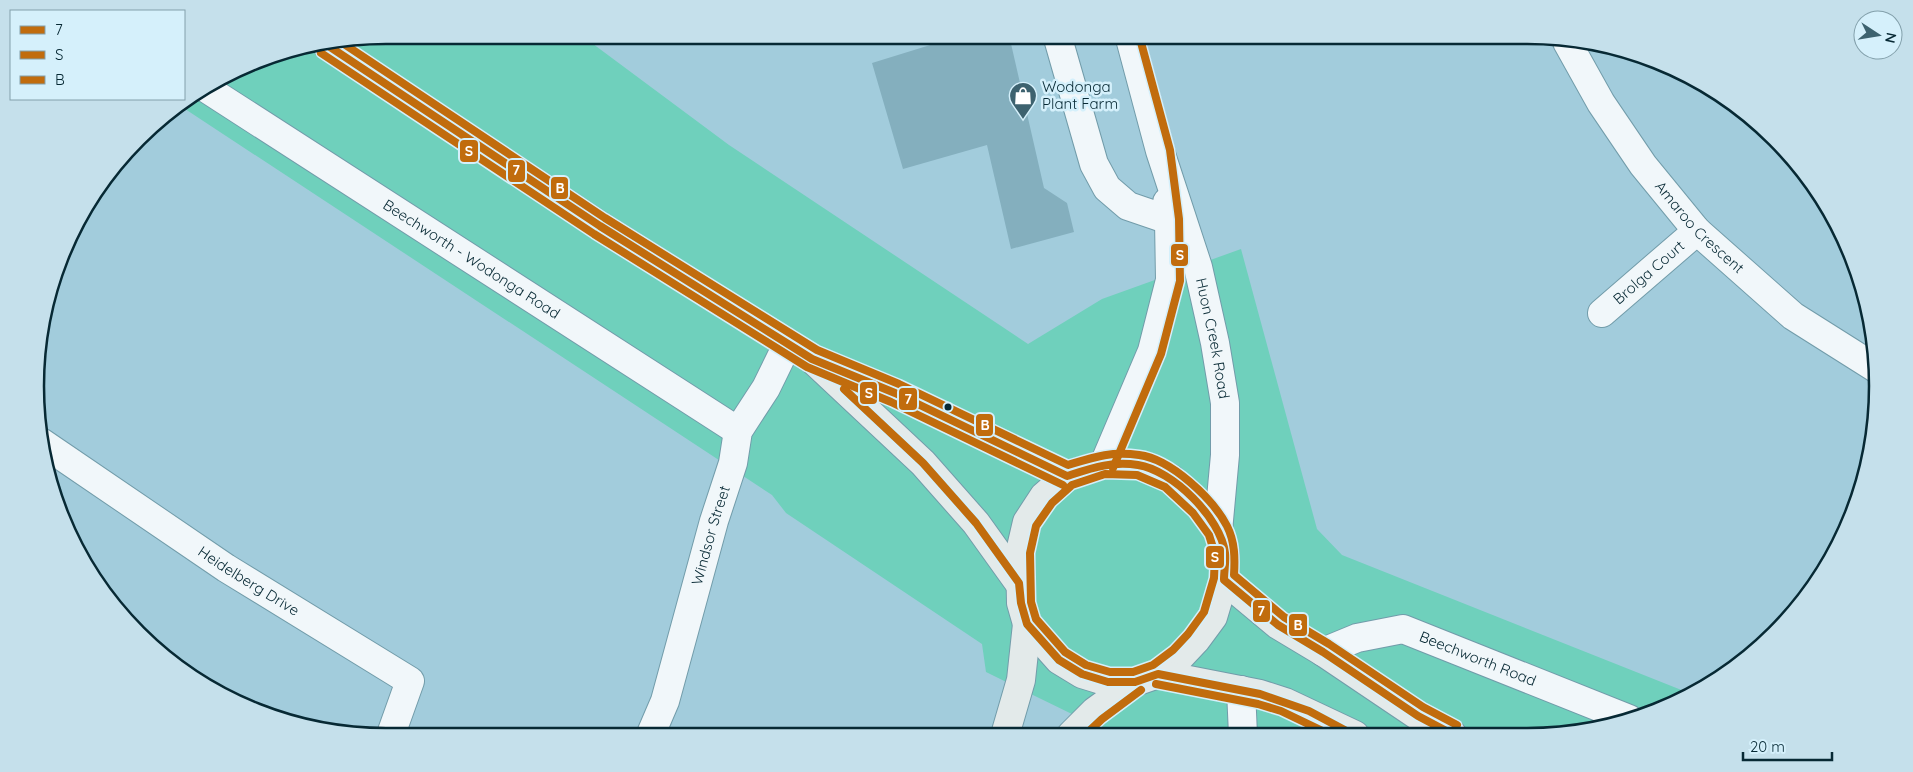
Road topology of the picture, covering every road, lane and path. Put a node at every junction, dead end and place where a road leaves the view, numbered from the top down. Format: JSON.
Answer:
{"nodes":[{"id":1,"x":1060,"y":44,"type":"edge"},
{"id":2,"x":1131,"y":44,"type":"edge"},
{"id":3,"x":1570,"y":47,"type":"edge"},
{"id":4,"x":332,"y":48,"type":"edge"},
{"id":5,"x":212,"y":92,"type":"edge"},
{"id":6,"x":1160,"y":151,"type":"junction"},
{"id":7,"x":1169,"y":220,"type":"junction"},
{"id":8,"x":1697,"y":231,"type":"junction"},
{"id":9,"x":1602,"y":313,"type":"dead end"},
{"id":10,"x":788,"y":343,"type":"junction"},
{"id":11,"x":812,"y":359,"type":"junction"},
{"id":12,"x":1869,"y":364,"type":"edge"},
{"id":13,"x":738,"y":431,"type":"junction"},
{"id":14,"x":49,"y":448,"type":"edge"},
{"id":15,"x":1104,"y":464,"type":"junction"},
{"id":16,"x":1067,"y":476,"type":"junction"},
{"id":17,"x":1218,"y":531,"type":"junction"},
{"id":18,"x":1224,"y":580,"type":"junction"},
{"id":19,"x":1020,"y":583,"type":"junction"},
{"id":20,"x":1027,"y":624,"type":"junction"},
{"id":21,"x":1323,"y":652,"type":"junction"},
{"id":22,"x":1147,"y":678,"type":"junction"},
{"id":23,"x":1241,"y":690,"type":"junction"},
{"id":24,"x":1620,"y":716,"type":"edge"},
{"id":25,"x":393,"y":728,"type":"edge"},
{"id":26,"x":653,"y":728,"type":"edge"},
{"id":27,"x":1007,"y":728,"type":"edge"},
{"id":28,"x":1078,"y":728,"type":"edge"},
{"id":29,"x":1243,"y":728,"type":"edge"},
{"id":30,"x":1342,"y":728,"type":"edge"},
{"id":31,"x":1441,"y":728,"type":"edge"}],
"edges":[{"from":1,"to":7,"type":"street"},
{"from":2,"to":6,"type":"street","name":"Huon Creek Road"},
{"from":3,"to":8,"type":"street","name":"Amaroo Crescent"},
{"from":4,"to":10,"type":"main road"},
{"from":5,"to":13,"type":"street","name":"Beechworth - Wodonga Road"},
{"from":6,"to":7,"type":"street","name":"Huon Creek Road"},
{"from":6,"to":17,"type":"street","name":"Huon Creek Road"},
{"from":7,"to":15,"type":"street","name":"Huon Creek Road"},
{"from":8,"to":9,"type":"street","name":"Brolga Court"},
{"from":8,"to":12,"type":"street","name":"Amaroo Crescent"},
{"from":10,"to":11,"type":"main road"},
{"from":10,"to":13,"type":"street","name":"Windsor Street"},
{"from":11,"to":16,"type":"main road"},
{"from":11,"to":19,"type":"main road"},
{"from":13,"to":26,"type":"street","name":"Windsor Street"},
{"from":14,"to":25,"type":"street","name":"Heidelberg Drive"},
{"from":15,"to":16,"type":"main road"},
{"from":15,"to":17,"type":"main road"},
{"from":16,"to":19,"type":"main road"},
{"from":17,"to":18,"type":"main road"},
{"from":18,"to":21,"type":"main road"},
{"from":18,"to":22,"type":"main road"},
{"from":19,"to":20,"type":"main road"},
{"from":20,"to":22,"type":"main road"},
{"from":20,"to":27,"type":"main road"},
{"from":21,"to":24,"type":"street","name":"Beechworth Road"},
{"from":21,"to":31,"type":"main road"},
{"from":22,"to":23,"type":"main road"},
{"from":22,"to":28,"type":"main road"},
{"from":23,"to":29,"type":"street"},
{"from":23,"to":30,"type":"main road"}]}
